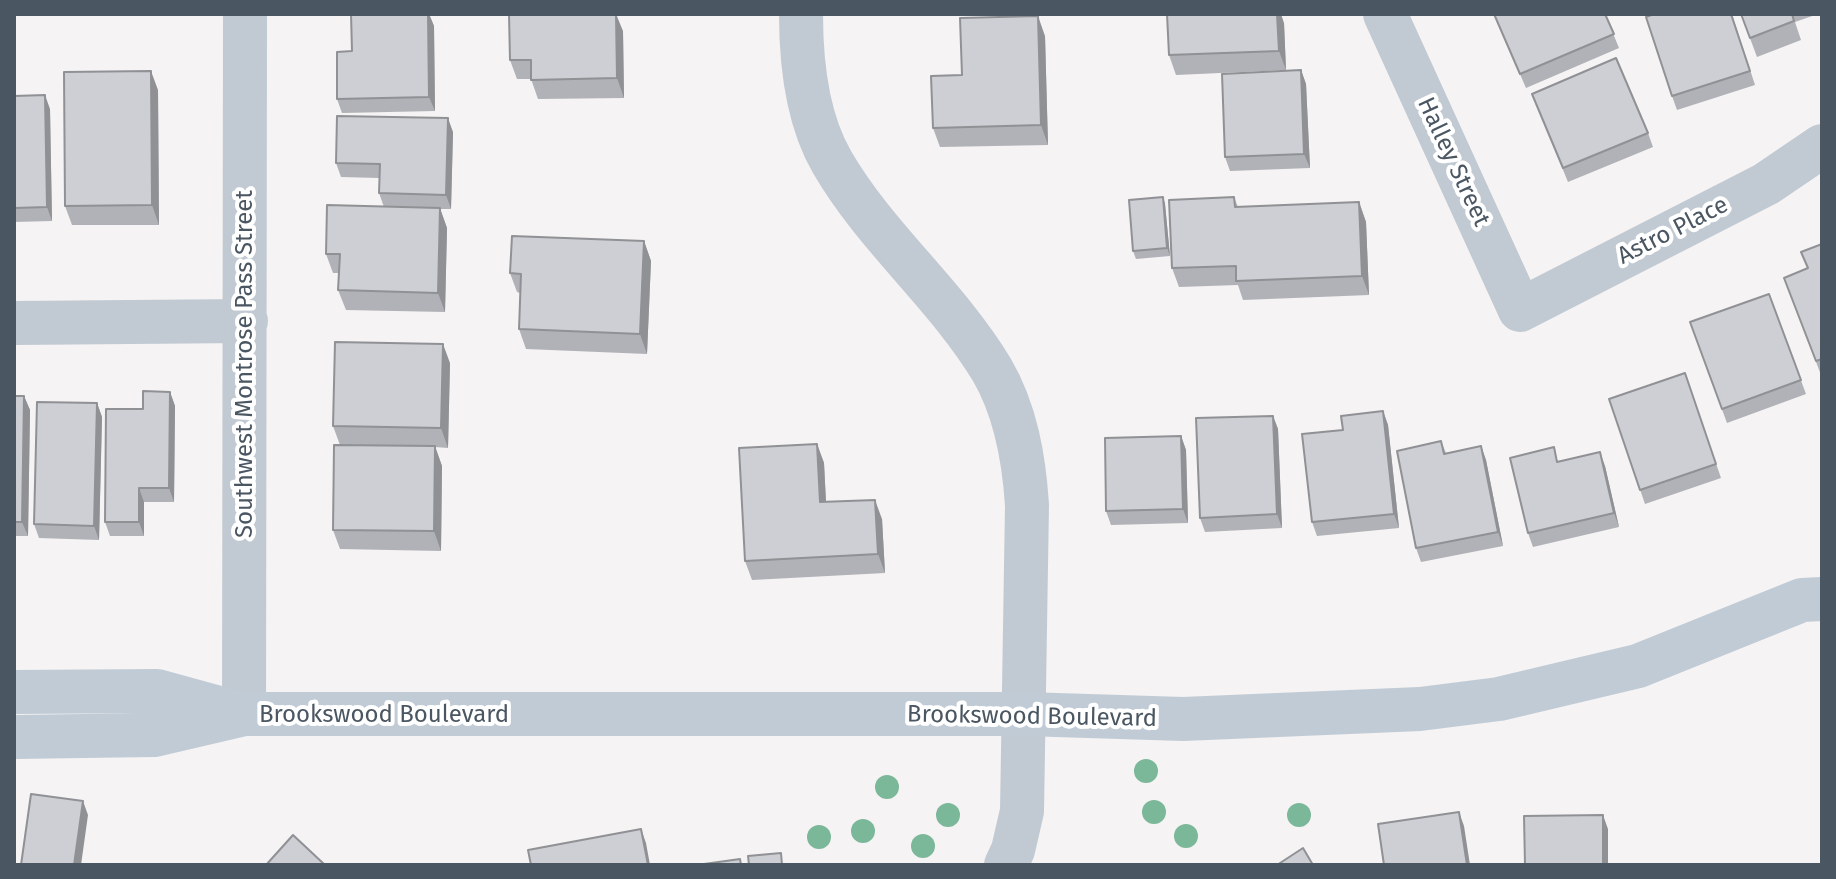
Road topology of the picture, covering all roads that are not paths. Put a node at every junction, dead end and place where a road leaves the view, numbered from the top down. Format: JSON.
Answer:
{"nodes":[{"id":1,"x":245,"y":14,"type":"edge"},
{"id":2,"x":801,"y":14,"type":"edge"},
{"id":3,"x":1385,"y":14,"type":"edge"},
{"id":4,"x":1822,"y":146,"type":"edge"},
{"id":5,"x":1520,"y":310,"type":"joint"},
{"id":6,"x":246,"y":321,"type":"junction"},
{"id":7,"x":14,"y":323,"type":"edge"},
{"id":8,"x":1815,"y":590,"type":"edge"},
{"id":9,"x":14,"y":692,"type":"edge"},
{"id":10,"x":244,"y":714,"type":"junction"},
{"id":11,"x":1025,"y":714,"type":"junction"},
{"id":12,"x":14,"y":737,"type":"edge"},
{"id":13,"x":1006,"y":865,"type":"edge"}],
"edges":[{"from":1,"to":6,"type":"street","name":"Southwest Montrose Pass Street"},
{"from":2,"to":11,"type":"street"},
{"from":3,"to":5,"type":"street","name":"Halley Street"},
{"from":4,"to":5,"type":"street","name":"Astro Place"},
{"from":6,"to":7,"type":"street"},
{"from":6,"to":10,"type":"street","name":"Southwest Montrose Pass Street"},
{"from":8,"to":11,"type":"main road","name":"Brookswood Boulevard"},
{"from":9,"to":10,"type":"main road"},
{"from":10,"to":11,"type":"main road","name":"Brookswood Boulevard"},
{"from":10,"to":12,"type":"main road"},
{"from":11,"to":13,"type":"street"}]}
